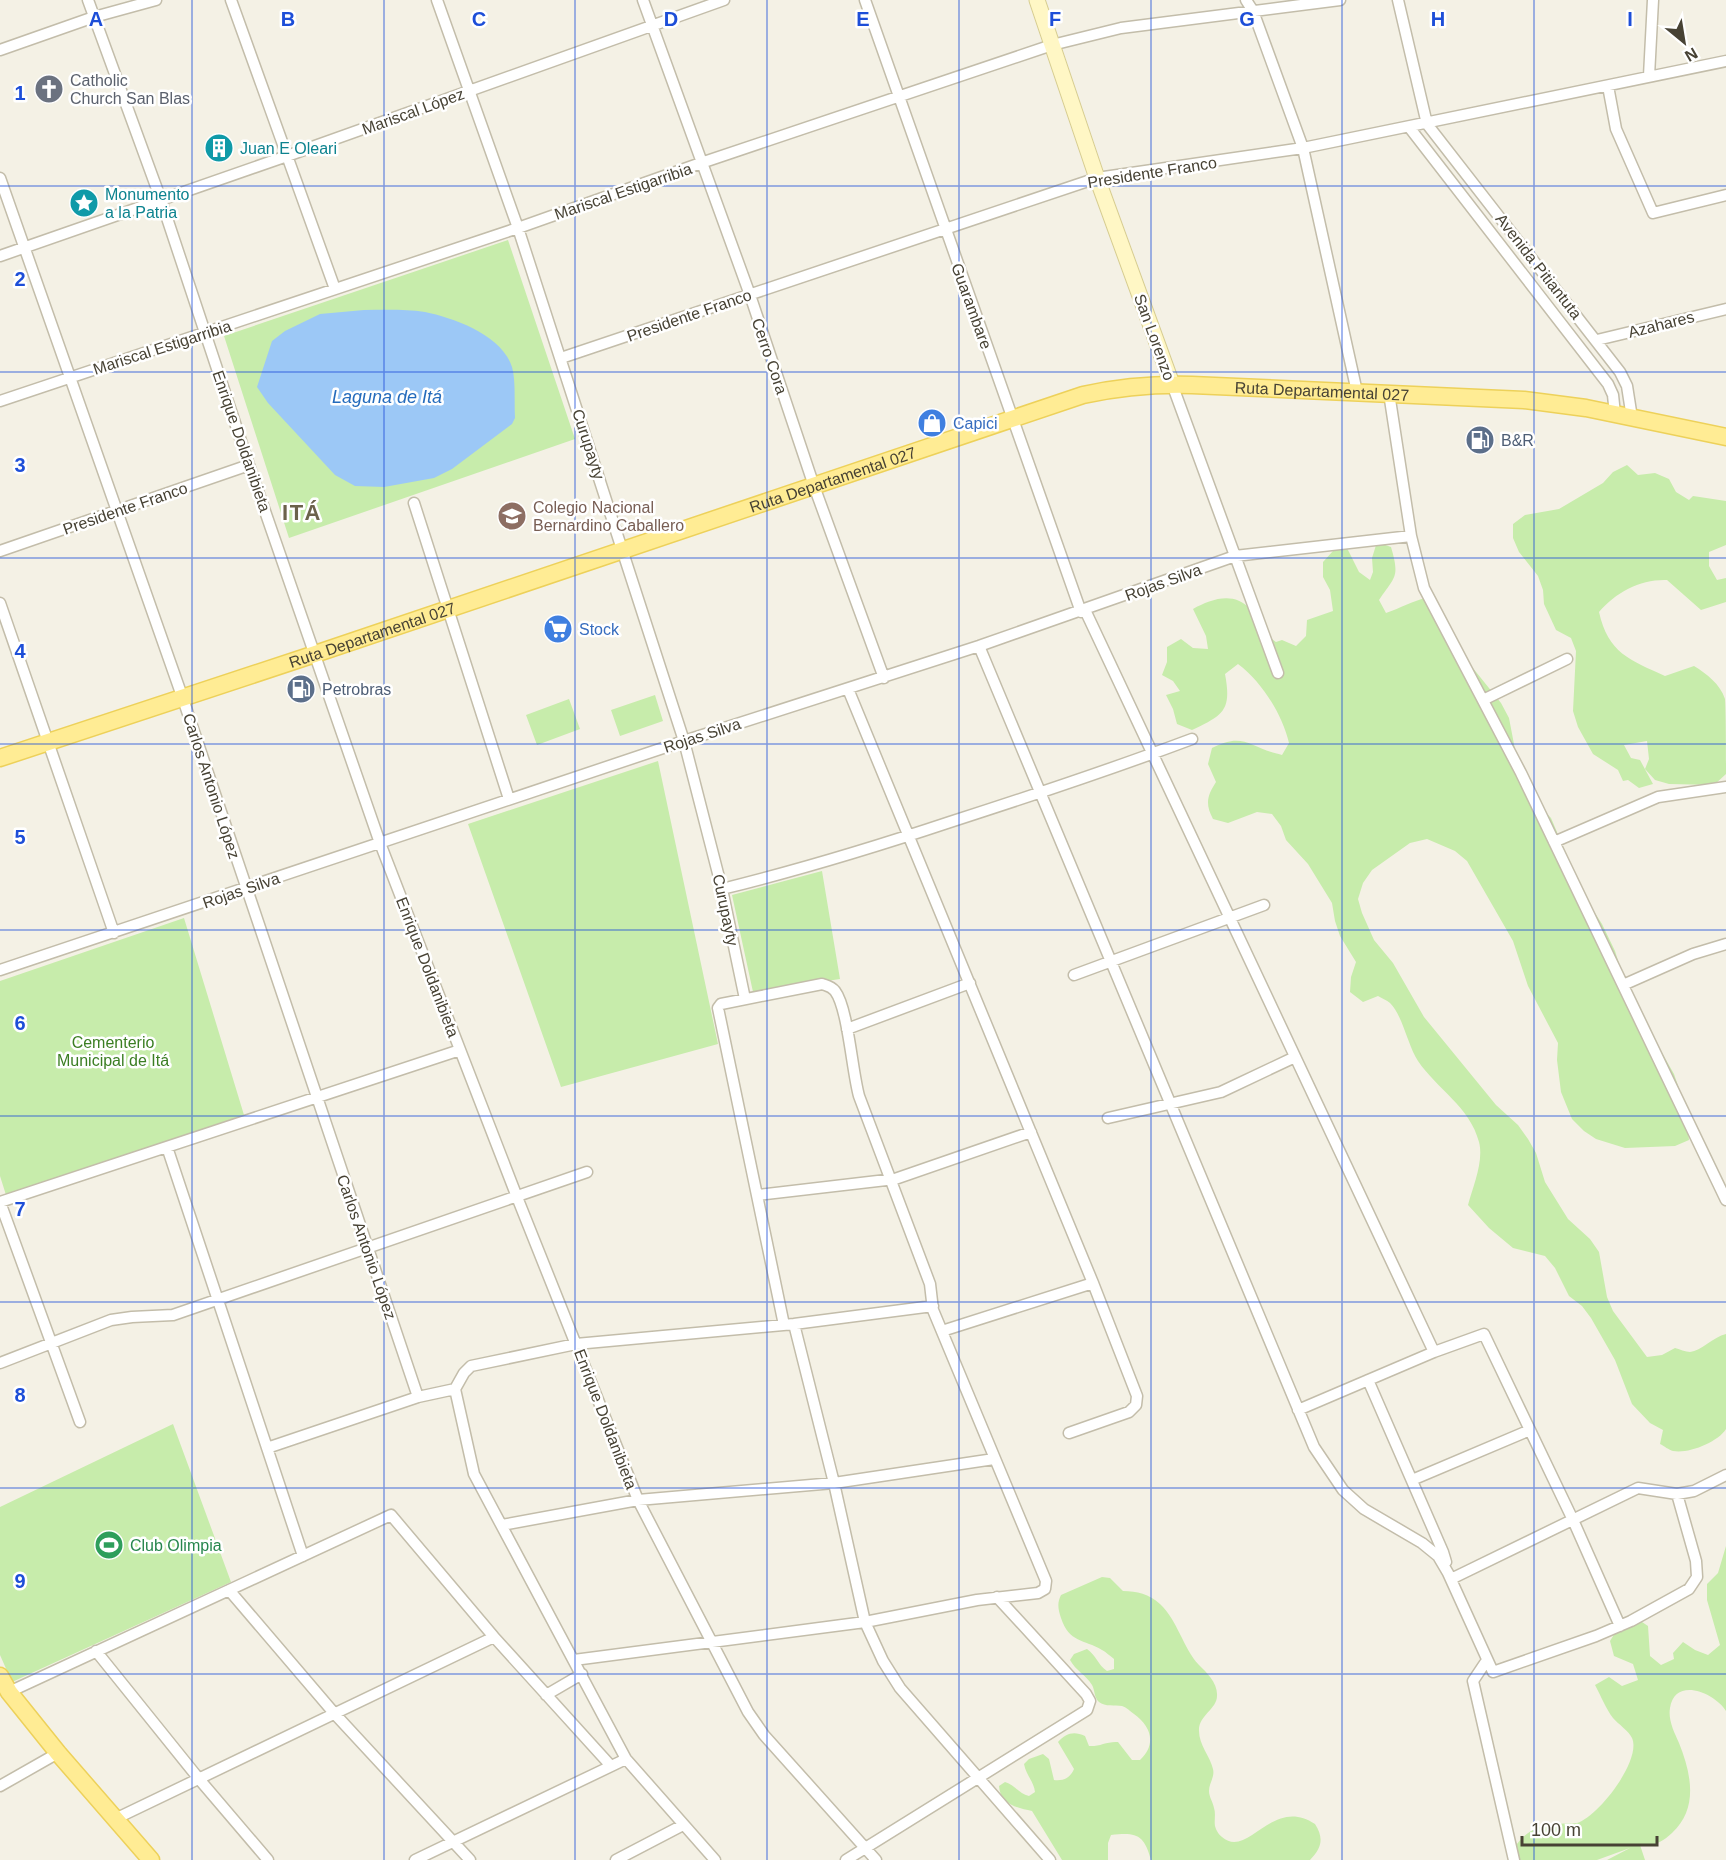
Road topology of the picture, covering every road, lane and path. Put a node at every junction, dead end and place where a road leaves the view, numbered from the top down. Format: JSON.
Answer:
{"nodes":[{"id":1,"x":88,"y":0,"type":"edge"},
{"id":2,"x":156,"y":0,"type":"edge"},
{"id":3,"x":231,"y":0,"type":"edge"},
{"id":4,"x":437,"y":0,"type":"edge"},
{"id":5,"x":644,"y":0,"type":"edge"},
{"id":6,"x":724,"y":0,"type":"edge"},
{"id":7,"x":865,"y":0,"type":"edge"},
{"id":8,"x":1037,"y":0,"type":"edge"},
{"id":9,"x":1246,"y":0,"type":"edge"},
{"id":10,"x":1340,"y":0,"type":"edge"},
{"id":11,"x":1398,"y":0,"type":"edge"},
{"id":12,"x":1653,"y":0,"type":"edge"},
{"id":13,"x":1253,"y":11,"type":"junction"},
{"id":14,"x":94,"y":17,"type":"junction"},
{"id":15,"x":652,"y":25,"type":"junction"},
{"id":16,"x":1052,"y":45,"type":"junction"},
{"id":17,"x":0,"y":50,"type":"edge"},
{"id":18,"x":1726,"y":61,"type":"edge"},
{"id":19,"x":1648,"y":76,"type":"junction"},
{"id":20,"x":1608,"y":86,"type":"junction"},
{"id":21,"x":470,"y":91,"type":"junction"},
{"id":22,"x":899,"y":98,"type":"junction"},
{"id":23,"x":1426,"y":124,"type":"junction"},
{"id":24,"x":1409,"y":127,"type":"junction"},
{"id":25,"x":1303,"y":148,"type":"junction"},
{"id":26,"x":287,"y":156,"type":"junction"},
{"id":27,"x":701,"y":163,"type":"junction"},
{"id":28,"x":0,"y":178,"type":"edge"},
{"id":29,"x":1097,"y":178,"type":"junction"},
{"id":30,"x":1726,"y":195,"type":"edge"},
{"id":31,"x":161,"y":200,"type":"junction"},
{"id":32,"x":518,"y":228,"type":"junction"},
{"id":33,"x":945,"y":229,"type":"junction"},
{"id":34,"x":23,"y":248,"type":"junction"},
{"id":35,"x":0,"y":256,"type":"edge"},
{"id":36,"x":335,"y":289,"type":"junction"},
{"id":37,"x":750,"y":295,"type":"junction"},
{"id":38,"x":1726,"y":309,"type":"edge"},
{"id":39,"x":206,"y":332,"type":"junction"},
{"id":40,"x":1597,"y":340,"type":"junction"},
{"id":41,"x":561,"y":358,"type":"junction"},
{"id":42,"x":70,"y":377,"type":"junction"},
{"id":43,"x":1172,"y":384,"type":"junction"},
{"id":44,"x":1357,"y":392,"type":"junction"},
{"id":45,"x":1389,"y":393,"type":"junction"},
{"id":46,"x":0,"y":401,"type":"edge"},
{"id":47,"x":1615,"y":414,"type":"junction"},
{"id":48,"x":1632,"y":418,"type":"junction"},
{"id":49,"x":1012,"y":419,"type":"junction"},
{"id":50,"x":1726,"y":437,"type":"edge"},
{"id":51,"x":249,"y":465,"type":"junction"},
{"id":52,"x":814,"y":486,"type":"junction"},
{"id":53,"x":414,"y":503,"type":"dead end"},
{"id":54,"x":118,"y":511,"type":"junction"},
{"id":55,"x":1411,"y":536,"type":"junction"},
{"id":56,"x":624,"y":550,"type":"junction"},
{"id":57,"x":0,"y":552,"type":"edge"},
{"id":58,"x":1235,"y":556,"type":"junction"},
{"id":59,"x":0,"y":603,"type":"edge"},
{"id":60,"x":448,"y":609,"type":"junction"},
{"id":61,"x":1083,"y":611,"type":"junction"},
{"id":62,"x":979,"y":646,"type":"junction"},
{"id":63,"x":315,"y":654,"type":"junction"},
{"id":64,"x":1567,"y":659,"type":"dead end"},
{"id":65,"x":1278,"y":673,"type":"dead end"},
{"id":66,"x":884,"y":678,"type":"junction"},
{"id":67,"x":848,"y":688,"type":"junction"},
{"id":68,"x":182,"y":696,"type":"junction"},
{"id":69,"x":1483,"y":700,"type":"junction"},
{"id":70,"x":1192,"y":738,"type":"dead end"},
{"id":71,"x":48,"y":741,"type":"junction"},
{"id":72,"x":684,"y":741,"type":"junction"},
{"id":73,"x":1153,"y":753,"type":"junction"},
{"id":74,"x":0,"y":758,"type":"edge"},
{"id":75,"x":1726,"y":787,"type":"edge"},
{"id":76,"x":1041,"y":793,"type":"junction"},
{"id":77,"x":509,"y":799,"type":"junction"},
{"id":78,"x":909,"y":836,"type":"junction"},
{"id":79,"x":1554,"y":842,"type":"junction"},
{"id":80,"x":380,"y":843,"type":"junction"},
{"id":81,"x":246,"y":889,"type":"junction"},
{"id":82,"x":722,"y":889,"type":"junction"},
{"id":83,"x":1264,"y":905,"type":"dead end"},
{"id":84,"x":1230,"y":918,"type":"junction"},
{"id":85,"x":114,"y":933,"type":"junction"},
{"id":86,"x":1726,"y":944,"type":"edge"},
{"id":87,"x":1111,"y":961,"type":"junction"},
{"id":88,"x":0,"y":970,"type":"edge"},
{"id":89,"x":1074,"y":975,"type":"dead end"},
{"id":90,"x":969,"y":983,"type":"junction"},
{"id":91,"x":1623,"y":985,"type":"junction"},
{"id":92,"x":745,"y":999,"type":"junction"},
{"id":93,"x":847,"y":1029,"type":"junction"},
{"id":94,"x":460,"y":1050,"type":"junction"},
{"id":95,"x":1295,"y":1057,"type":"junction"},
{"id":96,"x":316,"y":1098,"type":"junction"},
{"id":97,"x":1170,"y":1102,"type":"junction"},
{"id":98,"x":1108,"y":1118,"type":"dead end"},
{"id":99,"x":1031,"y":1132,"type":"junction"},
{"id":100,"x":167,"y":1147,"type":"junction"},
{"id":101,"x":586,"y":1172,"type":"dead end"},
{"id":102,"x":890,"y":1179,"type":"junction"},
{"id":103,"x":757,"y":1195,"type":"junction"},
{"id":104,"x":517,"y":1197,"type":"junction"},
{"id":105,"x":1726,"y":1200,"type":"edge"},
{"id":106,"x":0,"y":1202,"type":"edge"},
{"id":107,"x":367,"y":1248,"type":"junction"},
{"id":108,"x":1093,"y":1283,"type":"junction"},
{"id":109,"x":218,"y":1299,"type":"junction"},
{"id":110,"x":933,"y":1306,"type":"junction"},
{"id":111,"x":789,"y":1324,"type":"junction"},
{"id":112,"x":942,"y":1331,"type":"junction"},
{"id":113,"x":52,"y":1343,"type":"junction"},
{"id":114,"x":576,"y":1344,"type":"junction"},
{"id":115,"x":1434,"y":1352,"type":"junction"},
{"id":116,"x":0,"y":1363,"type":"edge"},
{"id":117,"x":1368,"y":1380,"type":"junction"},
{"id":118,"x":455,"y":1389,"type":"junction"},
{"id":119,"x":418,"y":1397,"type":"junction"},
{"id":120,"x":1298,"y":1410,"type":"junction"},
{"id":121,"x":80,"y":1422,"type":"dead end"},
{"id":122,"x":1530,"y":1430,"type":"junction"},
{"id":123,"x":1069,"y":1433,"type":"dead end"},
{"id":124,"x":267,"y":1448,"type":"junction"},
{"id":125,"x":994,"y":1459,"type":"junction"},
{"id":126,"x":1726,"y":1475,"type":"edge"},
{"id":127,"x":1412,"y":1480,"type":"junction"},
{"id":128,"x":834,"y":1483,"type":"junction"},
{"id":129,"x":1677,"y":1494,"type":"junction"},
{"id":130,"x":638,"y":1500,"type":"junction"},
{"id":131,"x":1573,"y":1520,"type":"junction"},
{"id":132,"x":502,"y":1525,"type":"junction"},
{"id":133,"x":303,"y":1556,"type":"junction"},
{"id":134,"x":1450,"y":1576,"type":"junction"},
{"id":135,"x":229,"y":1590,"type":"junction"},
{"id":136,"x":997,"y":1597,"type":"junction"},
{"id":137,"x":865,"y":1622,"type":"junction"},
{"id":138,"x":1620,"y":1626,"type":"junction"},
{"id":139,"x":494,"y":1637,"type":"junction"},
{"id":140,"x":713,"y":1643,"type":"junction"},
{"id":141,"x":96,"y":1652,"type":"junction"},
{"id":142,"x":574,"y":1660,"type":"junction"},
{"id":143,"x":1487,"y":1660,"type":"junction"},
{"id":144,"x":582,"y":1674,"type":"junction"},
{"id":145,"x":0,"y":1676,"type":"edge"},
{"id":146,"x":9,"y":1692,"type":"junction"},
{"id":147,"x":546,"y":1695,"type":"junction"},
{"id":148,"x":334,"y":1713,"type":"junction"},
{"id":149,"x":58,"y":1753,"type":"junction"},
{"id":150,"x":626,"y":1759,"type":"junction"},
{"id":151,"x":611,"y":1766,"type":"junction"},
{"id":152,"x":980,"y":1778,"type":"junction"},
{"id":153,"x":199,"y":1779,"type":"junction"},
{"id":154,"x":0,"y":1786,"type":"edge"},
{"id":155,"x":115,"y":1819,"type":"junction"},
{"id":156,"x":683,"y":1825,"type":"junction"},
{"id":157,"x":451,"y":1842,"type":"junction"},
{"id":158,"x":866,"y":1849,"type":"junction"},
{"id":159,"x":151,"y":1860,"type":"edge"},
{"id":160,"x":268,"y":1860,"type":"edge"},
{"id":161,"x":414,"y":1860,"type":"edge"},
{"id":162,"x":470,"y":1860,"type":"edge"},
{"id":163,"x":616,"y":1860,"type":"edge"},
{"id":164,"x":715,"y":1860,"type":"edge"},
{"id":165,"x":846,"y":1860,"type":"edge"},
{"id":166,"x":876,"y":1860,"type":"edge"},
{"id":167,"x":1050,"y":1860,"type":"edge"},
{"id":168,"x":1514,"y":1860,"type":"edge"}],
"edges":[{"from":1,"to":14,"type":"street","name":"Enrique Doldanibieta"},
{"from":2,"to":14,"type":"street"},
{"from":3,"to":26,"type":"street"},
{"from":4,"to":21,"type":"street","name":"Curupayty"},
{"from":5,"to":15,"type":"street","name":"Cerro Cora"},
{"from":6,"to":15,"type":"street","name":"Mariscal López"},
{"from":7,"to":22,"type":"street","name":"Guarambare"},
{"from":8,"to":16,"type":"street","name":"San Lorenzo"},
{"from":9,"to":13,"type":"street"},
{"from":10,"to":13,"type":"street","name":"Mariscal Estigarribia"},
{"from":11,"to":23,"type":"street"},
{"from":12,"to":19,"type":"street"},
{"from":13,"to":16,"type":"street","name":"Mariscal Estigarribia"},
{"from":13,"to":25,"type":"street"},
{"from":14,"to":17,"type":"street"},
{"from":14,"to":31,"type":"street","name":"Enrique Doldanibieta"},
{"from":15,"to":21,"type":"street","name":"Mariscal López"},
{"from":15,"to":27,"type":"street","name":"Cerro Cora"},
{"from":16,"to":22,"type":"street","name":"Mariscal Estigarribia"},
{"from":16,"to":29,"type":"street","name":"San Lorenzo"},
{"from":18,"to":19,"type":"street","name":"Presidente Franco"},
{"from":19,"to":20,"type":"street","name":"Presidente Franco"},
{"from":20,"to":23,"type":"street","name":"Presidente Franco"},
{"from":20,"to":30,"type":"street"},
{"from":21,"to":26,"type":"street","name":"Mariscal López"},
{"from":21,"to":32,"type":"street","name":"Curupayty"},
{"from":22,"to":27,"type":"street","name":"Mariscal Estigarribia"},
{"from":22,"to":33,"type":"street","name":"Guarambare"},
{"from":23,"to":24,"type":"street","name":"Presidente Franco"},
{"from":23,"to":40,"type":"street","name":"Avenida Pitiantuta"},
{"from":24,"to":25,"type":"street","name":"Presidente Franco"},
{"from":24,"to":47,"type":"street","name":"Avenida Pitiantuta"},
{"from":25,"to":29,"type":"street","name":"Presidente Franco"},
{"from":25,"to":44,"type":"street"},
{"from":26,"to":31,"type":"street","name":"Mariscal López"},
{"from":26,"to":36,"type":"street"},
{"from":27,"to":32,"type":"street","name":"Mariscal Estigarribia"},
{"from":27,"to":37,"type":"street","name":"Cerro Cora"},
{"from":28,"to":34,"type":"street","name":"Carlos Antonio López"},
{"from":29,"to":33,"type":"street","name":"Presidente Franco"},
{"from":29,"to":43,"type":"street","name":"San Lorenzo"},
{"from":31,"to":34,"type":"street","name":"Mariscal López"},
{"from":31,"to":39,"type":"street","name":"Enrique Doldanibieta"},
{"from":32,"to":36,"type":"street","name":"Mariscal Estigarribia"},
{"from":32,"to":41,"type":"street","name":"Curupayty"},
{"from":33,"to":37,"type":"street","name":"Presidente Franco"},
{"from":33,"to":49,"type":"street","name":"Guarambare"},
{"from":34,"to":35,"type":"street","name":"Mariscal López"},
{"from":34,"to":42,"type":"street","name":"Carlos Antonio López"},
{"from":36,"to":39,"type":"street","name":"Mariscal Estigarribia"},
{"from":37,"to":41,"type":"street","name":"Presidente Franco"},
{"from":37,"to":52,"type":"street","name":"Cerro Cora"},
{"from":38,"to":40,"type":"street","name":"Azahares"},
{"from":39,"to":42,"type":"street","name":"Mariscal Estigarribia"},
{"from":39,"to":51,"type":"street","name":"Enrique Doldanibieta"},
{"from":40,"to":48,"type":"street","name":"Avenida Pitiantuta"},
{"from":41,"to":56,"type":"street","name":"Curupayty"},
{"from":42,"to":46,"type":"street","name":"Mariscal Estigarribia"},
{"from":42,"to":54,"type":"street","name":"Carlos Antonio López"},
{"from":43,"to":44,"type":"main road","name":"Ruta Departamental 027"},
{"from":43,"to":49,"type":"main road","name":"Ruta Departamental 027"},
{"from":43,"to":58,"type":"street","name":"San Lorenzo"},
{"from":44,"to":45,"type":"main road","name":"Ruta Departamental 027"},
{"from":45,"to":47,"type":"main road","name":"Ruta Departamental 027"},
{"from":45,"to":55,"type":"street"},
{"from":47,"to":48,"type":"main road","name":"Ruta Departamental 027"},
{"from":48,"to":50,"type":"main road","name":"Ruta Departamental 027"},
{"from":49,"to":52,"type":"main road","name":"Ruta Departamental 027"},
{"from":49,"to":61,"type":"street","name":"Guarambare"},
{"from":51,"to":54,"type":"street","name":"Presidente Franco"},
{"from":51,"to":63,"type":"street","name":"Enrique Doldanibieta"},
{"from":52,"to":56,"type":"main road","name":"Ruta Departamental 027"},
{"from":52,"to":66,"type":"street","name":"Cerro Cora"},
{"from":53,"to":60,"type":"street"},
{"from":54,"to":57,"type":"street","name":"Presidente Franco"},
{"from":54,"to":68,"type":"street","name":"Carlos Antonio López"},
{"from":55,"to":58,"type":"street","name":"Rojas Silva"},
{"from":55,"to":69,"type":"street"},
{"from":56,"to":60,"type":"main road","name":"Ruta Departamental 027"},
{"from":56,"to":72,"type":"street","name":"Curupayty"},
{"from":58,"to":61,"type":"street","name":"Rojas Silva"},
{"from":58,"to":65,"type":"street","name":"San Lorenzo"},
{"from":59,"to":71,"type":"street"},
{"from":60,"to":63,"type":"main road","name":"Ruta Departamental 027"},
{"from":60,"to":77,"type":"street"},
{"from":61,"to":62,"type":"street","name":"Rojas Silva"},
{"from":61,"to":73,"type":"street","name":"Guarambare"},
{"from":62,"to":66,"type":"street","name":"Rojas Silva"},
{"from":62,"to":76,"type":"street"},
{"from":63,"to":68,"type":"main road","name":"Ruta Departamental 027"},
{"from":63,"to":80,"type":"street","name":"Enrique Doldanibieta"},
{"from":64,"to":69,"type":"street"},
{"from":66,"to":67,"type":"street","name":"Rojas Silva"},
{"from":67,"to":72,"type":"street","name":"Rojas Silva"},
{"from":67,"to":78,"type":"street"},
{"from":68,"to":71,"type":"main road","name":"Ruta Departamental 027"},
{"from":68,"to":81,"type":"street","name":"Carlos Antonio López"},
{"from":69,"to":79,"type":"street"},
{"from":70,"to":73,"type":"street"},
{"from":71,"to":74,"type":"main road","name":"Ruta Departamental 027"},
{"from":71,"to":85,"type":"street"},
{"from":72,"to":77,"type":"street","name":"Rojas Silva"},
{"from":72,"to":82,"type":"street","name":"Curupayty"},
{"from":73,"to":76,"type":"street"},
{"from":73,"to":84,"type":"street","name":"Guarambare"},
{"from":75,"to":79,"type":"street"},
{"from":76,"to":78,"type":"street"},
{"from":76,"to":87,"type":"street"},
{"from":77,"to":80,"type":"street","name":"Rojas Silva"},
{"from":78,"to":82,"type":"street"},
{"from":78,"to":90,"type":"street"},
{"from":79,"to":91,"type":"street"},
{"from":80,"to":81,"type":"street","name":"Rojas Silva"},
{"from":80,"to":94,"type":"street","name":"Enrique Doldanibieta"},
{"from":81,"to":85,"type":"street","name":"Rojas Silva"},
{"from":81,"to":96,"type":"street","name":"Carlos Antonio López"},
{"from":82,"to":92,"type":"street","name":"Curupayty"},
{"from":83,"to":84,"type":"street"},
{"from":84,"to":87,"type":"street"},
{"from":84,"to":95,"type":"street","name":"Guarambare"},
{"from":85,"to":88,"type":"street","name":"Rojas Silva"},
{"from":86,"to":91,"type":"street"},
{"from":87,"to":89,"type":"street"},
{"from":87,"to":97,"type":"street"},
{"from":90,"to":93,"type":"street"},
{"from":90,"to":99,"type":"street"},
{"from":91,"to":105,"type":"street"},
{"from":92,"to":93,"type":"street"},
{"from":92,"to":103,"type":"street"},
{"from":93,"to":102,"type":"street"},
{"from":94,"to":96,"type":"street"},
{"from":94,"to":104,"type":"street","name":"Enrique Doldanibieta"},
{"from":95,"to":97,"type":"street"},
{"from":95,"to":115,"type":"street","name":"Guarambare"},
{"from":96,"to":100,"type":"street"},
{"from":96,"to":107,"type":"street","name":"Carlos Antonio López"},
{"from":97,"to":98,"type":"street"},
{"from":97,"to":120,"type":"street"},
{"from":99,"to":102,"type":"street"},
{"from":99,"to":108,"type":"street"},
{"from":100,"to":106,"type":"street"},
{"from":100,"to":109,"type":"street"},
{"from":101,"to":104,"type":"street"},
{"from":102,"to":103,"type":"street"},
{"from":102,"to":110,"type":"street"},
{"from":103,"to":111,"type":"street"},
{"from":104,"to":107,"type":"street"},
{"from":104,"to":114,"type":"street","name":"Enrique Doldanibieta"},
{"from":106,"to":113,"type":"street"},
{"from":107,"to":109,"type":"street"},
{"from":107,"to":119,"type":"street","name":"Carlos Antonio López"},
{"from":108,"to":112,"type":"street"},
{"from":108,"to":123,"type":"street"},
{"from":109,"to":113,"type":"street"},
{"from":109,"to":124,"type":"street"},
{"from":110,"to":111,"type":"street"},
{"from":110,"to":112,"type":"street"},
{"from":111,"to":114,"type":"street"},
{"from":111,"to":128,"type":"street"},
{"from":112,"to":125,"type":"street"},
{"from":113,"to":116,"type":"street"},
{"from":113,"to":121,"type":"street"},
{"from":114,"to":118,"type":"street"},
{"from":114,"to":130,"type":"street","name":"Enrique Doldanibieta"},
{"from":115,"to":117,"type":"street"},
{"from":115,"to":122,"type":"street"},
{"from":117,"to":120,"type":"street"},
{"from":117,"to":127,"type":"street"},
{"from":118,"to":119,"type":"street"},
{"from":118,"to":132,"type":"street"},
{"from":119,"to":124,"type":"street"},
{"from":120,"to":134,"type":"street"},
{"from":122,"to":127,"type":"street"},
{"from":122,"to":131,"type":"street"},
{"from":124,"to":133,"type":"street"},
{"from":125,"to":128,"type":"street"},
{"from":125,"to":136,"type":"street"},
{"from":126,"to":129,"type":"street"},
{"from":127,"to":134,"type":"street"},
{"from":128,"to":130,"type":"street"},
{"from":128,"to":137,"type":"street"},
{"from":129,"to":131,"type":"street"},
{"from":129,"to":138,"type":"street"},
{"from":130,"to":132,"type":"street"},
{"from":130,"to":140,"type":"street","name":"Enrique Doldanibieta"},
{"from":131,"to":134,"type":"street"},
{"from":131,"to":138,"type":"street"},
{"from":132,"to":142,"type":"street"},
{"from":133,"to":135,"type":"street"},
{"from":133,"to":139,"type":"street"},
{"from":134,"to":143,"type":"street"},
{"from":135,"to":141,"type":"street"},
{"from":135,"to":148,"type":"street"},
{"from":136,"to":137,"type":"street"},
{"from":136,"to":152,"type":"street"},
{"from":137,"to":140,"type":"street"},
{"from":137,"to":152,"type":"street"},
{"from":138,"to":143,"type":"street"},
{"from":139,"to":147,"type":"street"},
{"from":139,"to":148,"type":"street"},
{"from":140,"to":142,"type":"street"},
{"from":140,"to":158,"type":"street","name":"Enrique Doldanibieta"},
{"from":141,"to":146,"type":"street"},
{"from":141,"to":153,"type":"street"},
{"from":142,"to":144,"type":"street"},
{"from":143,"to":168,"type":"street"},
{"from":144,"to":147,"type":"street"},
{"from":144,"to":150,"type":"street"},
{"from":145,"to":146,"type":"main road"},
{"from":146,"to":149,"type":"main road"},
{"from":147,"to":151,"type":"street"},
{"from":148,"to":153,"type":"street"},
{"from":148,"to":157,"type":"street"},
{"from":149,"to":154,"type":"street"},
{"from":149,"to":155,"type":"main road"},
{"from":150,"to":151,"type":"street"},
{"from":150,"to":156,"type":"street"},
{"from":151,"to":157,"type":"street"},
{"from":152,"to":158,"type":"street"},
{"from":152,"to":167,"type":"street"},
{"from":153,"to":155,"type":"street"},
{"from":153,"to":160,"type":"street"},
{"from":155,"to":159,"type":"main road"},
{"from":156,"to":163,"type":"street"},
{"from":156,"to":164,"type":"street"},
{"from":157,"to":161,"type":"street"},
{"from":157,"to":162,"type":"street"},
{"from":158,"to":165,"type":"street"},
{"from":158,"to":166,"type":"street","name":"Enrique Doldanibieta"}]}
